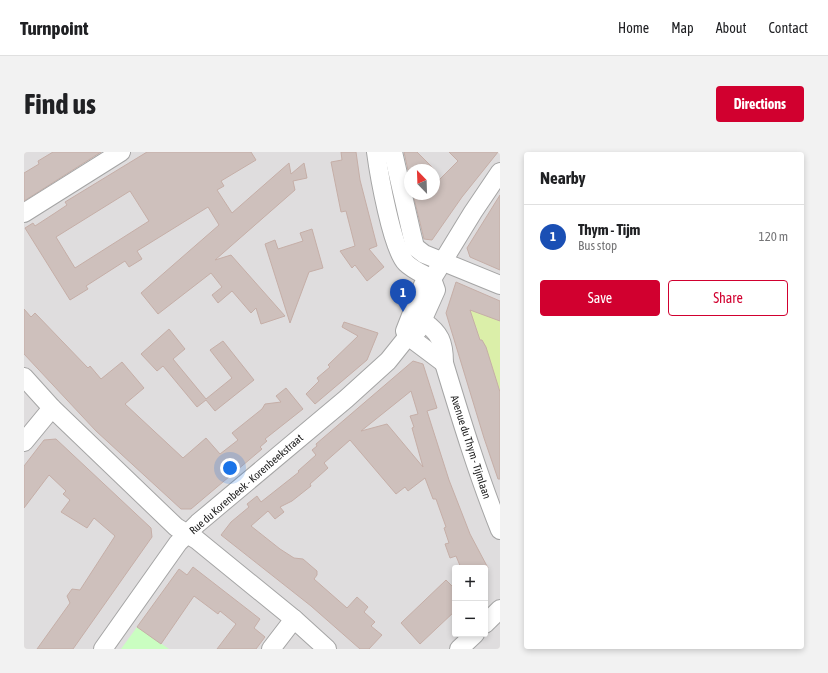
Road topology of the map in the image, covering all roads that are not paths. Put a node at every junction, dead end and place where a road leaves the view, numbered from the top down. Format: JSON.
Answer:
{"nodes":[{"id":1,"x":121,"y":152,"type":"edge"},
{"id":2,"x":376,"y":152,"type":"edge"},
{"id":3,"x":393,"y":152,"type":"edge"},
{"id":4,"x":500,"y":172,"type":"edge"},
{"id":5,"x":24,"y":213,"type":"edge"},
{"id":6,"x":443,"y":261,"type":"junction"},
{"id":7,"x":432,"y":279,"type":"junction"},
{"id":8,"x":500,"y":285,"type":"edge"},
{"id":9,"x":413,"y":327,"type":"junction"},
{"id":10,"x":24,"y":377,"type":"edge"},
{"id":11,"x":52,"y":408,"type":"junction"},
{"id":12,"x":24,"y":442,"type":"edge"},
{"id":13,"x":500,"y":530,"type":"edge"},
{"id":14,"x":187,"y":534,"type":"junction"},
{"id":15,"x":500,"y":609,"type":"edge"},
{"id":16,"x":294,"y":619,"type":"junction"},
{"id":17,"x":488,"y":621,"type":"edge"},
{"id":18,"x":472,"y":637,"type":"edge"},
{"id":19,"x":103,"y":649,"type":"edge"},
{"id":20,"x":271,"y":649,"type":"edge"},
{"id":21,"x":327,"y":649,"type":"edge"},
{"id":22,"x":459,"y":649,"type":"edge"}],
"edges":[{"from":1,"to":5,"type":"street"},
{"from":2,"to":7,"type":"street"},
{"from":3,"to":6,"type":"street"},
{"from":4,"to":6,"type":"street","name":"Rue du Korenbeek - Korenbeekstraat"},
{"from":6,"to":7,"type":"street","name":"Rue du Korenbeek - Korenbeekstraat"},
{"from":6,"to":8,"type":"street"},
{"from":7,"to":9,"type":"street","name":"Rue du Korenbeek - Korenbeekstraat"},
{"from":9,"to":13,"type":"street","name":"Avenue du Thym - Tijmlaan"},
{"from":9,"to":14,"type":"street","name":"Rue du Korenbeek - Korenbeekstraat"},
{"from":10,"to":11,"type":"street"},
{"from":11,"to":12,"type":"street"},
{"from":11,"to":14,"type":"street"},
{"from":14,"to":16,"type":"street"},
{"from":14,"to":19,"type":"street","name":"Rue du Korenbeek - Korenbeekstraat"},
{"from":15,"to":17,"type":"street"},
{"from":16,"to":20,"type":"street"},
{"from":16,"to":21,"type":"street"},
{"from":18,"to":22,"type":"street"}]}
